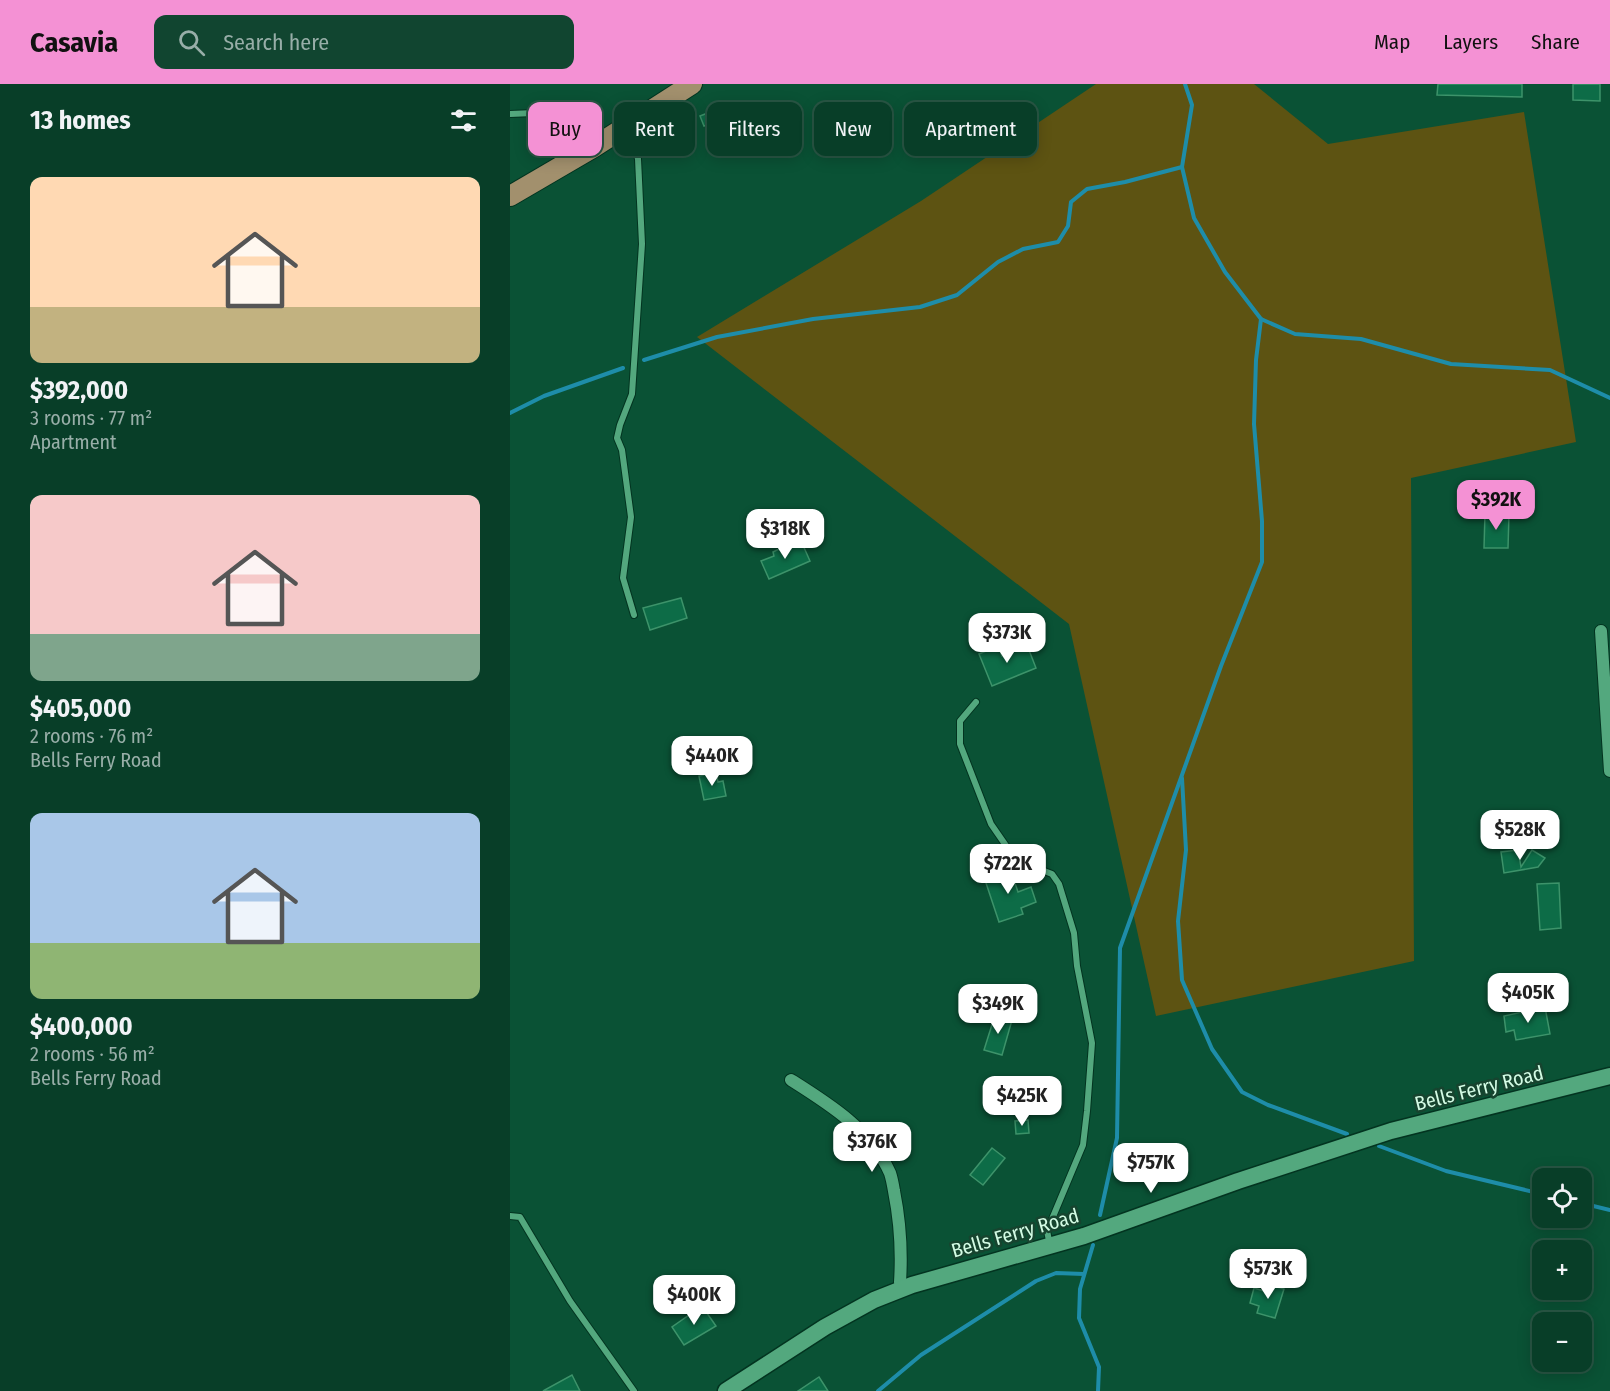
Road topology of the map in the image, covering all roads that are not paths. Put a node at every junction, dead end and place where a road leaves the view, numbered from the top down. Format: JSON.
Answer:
{"nodes":[{"id":1,"x":692,"y":84,"type":"edge"},
{"id":2,"x":664,"y":102,"type":"edge"},
{"id":3,"x":528,"y":113,"type":"edge"},
{"id":4,"x":510,"y":114,"type":"edge"},
{"id":5,"x":579,"y":156,"type":"edge"},
{"id":6,"x":637,"y":156,"type":"edge"},
{"id":7,"x":510,"y":196,"type":"edge"},
{"id":8,"x":634,"y":615,"type":"dead end"},
{"id":9,"x":1601,"y":631,"type":"dead end"},
{"id":10,"x":976,"y":702,"type":"dead end"},
{"id":11,"x":1610,"y":771,"type":"edge"},
{"id":12,"x":1610,"y":1076,"type":"edge"},
{"id":13,"x":791,"y":1080,"type":"dead end"},
{"id":14,"x":510,"y":1216,"type":"edge"},
{"id":15,"x":1050,"y":1246,"type":"junction"},
{"id":16,"x":902,"y":1289,"type":"junction"},
{"id":17,"x":634,"y":1391,"type":"edge"},
{"id":18,"x":726,"y":1391,"type":"edge"}],
"edges":[{"from":1,"to":2,"type":"main road"},
{"from":3,"to":4,"type":"lane"},
{"from":5,"to":7,"type":"main road"},
{"from":6,"to":8,"type":"lane"},
{"from":9,"to":11,"type":"street"},
{"from":10,"to":15,"type":"lane"},
{"from":12,"to":15,"type":"main road","name":"Bells Ferry Road"},
{"from":13,"to":16,"type":"street"},
{"from":14,"to":17,"type":"lane"},
{"from":15,"to":16,"type":"main road","name":"Bells Ferry Road"},
{"from":16,"to":18,"type":"main road","name":"Bells Ferry Road"}]}
